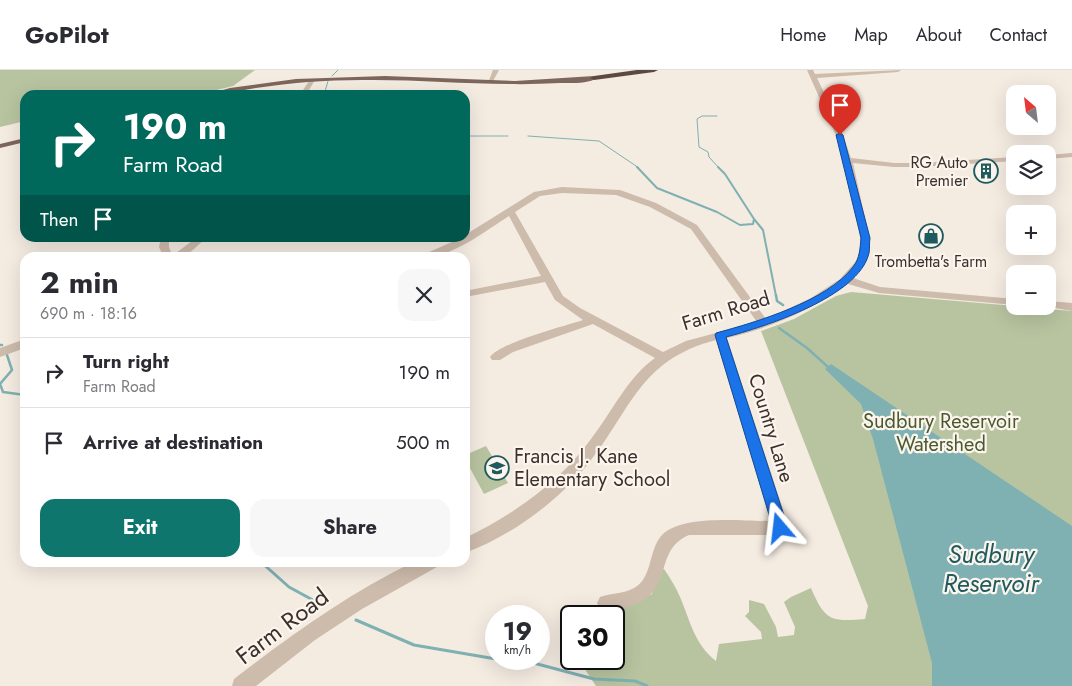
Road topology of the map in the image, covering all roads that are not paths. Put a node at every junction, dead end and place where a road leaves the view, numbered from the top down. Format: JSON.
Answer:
{"nodes":[{"id":1,"x":496,"y":70,"type":"edge"},
{"id":2,"x":654,"y":70,"type":"edge"},
{"id":3,"x":832,"y":70,"type":"edge"},
{"id":4,"x":898,"y":70,"type":"edge"},
{"id":5,"x":865,"y":72,"type":"junction"},
{"id":6,"x":811,"y":73,"type":"edge"},
{"id":7,"x":594,"y":78,"type":"joint"},
{"id":8,"x":312,"y":80,"type":"junction"},
{"id":9,"x":490,"y":82,"type":"junction"},
{"id":10,"x":235,"y":90,"type":"edge"},
{"id":11,"x":306,"y":90,"type":"edge"},
{"id":12,"x":20,"y":141,"type":"edge"},
{"id":13,"x":0,"y":146,"type":"edge"},
{"id":14,"x":1072,"y":155,"type":"edge"},
{"id":15,"x":1056,"y":156,"type":"edge"},
{"id":16,"x":847,"y":160,"type":"junction"},
{"id":17,"x":1006,"y":160,"type":"edge"},
{"id":18,"x":510,"y":210,"type":"junction"},
{"id":19,"x":470,"y":236,"type":"edge"},
{"id":20,"x":196,"y":242,"type":"edge"},
{"id":21,"x":461,"y":242,"type":"edge"},
{"id":22,"x":184,"y":252,"type":"edge"},
{"id":23,"x":438,"y":252,"type":"edge"},
{"id":24,"x":547,"y":278,"type":"junction"},
{"id":25,"x":846,"y":280,"type":"junction"},
{"id":26,"x":470,"y":293,"type":"edge"},
{"id":27,"x":1006,"y":301,"type":"edge"},
{"id":28,"x":1056,"y":305,"type":"edge"},
{"id":29,"x":1072,"y":307,"type":"edge"},
{"id":30,"x":594,"y":320,"type":"junction"},
{"id":31,"x":764,"y":324,"type":"junction"},
{"id":32,"x":720,"y":335,"type":"junction"},
{"id":33,"x":20,"y":345,"type":"edge"},
{"id":34,"x":0,"y":353,"type":"edge"},
{"id":35,"x":496,"y":357,"type":"dead end"},
{"id":36,"x":664,"y":357,"type":"junction"},
{"id":37,"x":470,"y":544,"type":"edge"},
{"id":38,"x":421,"y":567,"type":"edge"},
{"id":39,"x":606,"y":603,"type":"dead end"},
{"id":40,"x":242,"y":686,"type":"edge"}],
"edges":[{"from":1,"to":9,"type":"street"},
{"from":2,"to":7,"type":"highway"},
{"from":3,"to":5,"type":"street"},
{"from":4,"to":5,"type":"street"},
{"from":5,"to":6,"type":"street"},
{"from":6,"to":16,"type":"street","name":"Farm Road"},
{"from":7,"to":9,"type":"main road"},
{"from":8,"to":9,"type":"main road"},
{"from":8,"to":10,"type":"main road"},
{"from":8,"to":11,"type":"street"},
{"from":12,"to":13,"type":"main road"},
{"from":14,"to":15,"type":"street"},
{"from":16,"to":17,"type":"street"},
{"from":16,"to":25,"type":"street","name":"Farm Road"},
{"from":18,"to":19,"type":"street"},
{"from":18,"to":24,"type":"street"},
{"from":18,"to":31,"type":"street"},
{"from":20,"to":22,"type":"street"},
{"from":21,"to":23,"type":"street"},
{"from":24,"to":26,"type":"street"},
{"from":24,"to":30,"type":"street"},
{"from":25,"to":27,"type":"street"},
{"from":25,"to":31,"type":"street","name":"Farm Road"},
{"from":28,"to":29,"type":"street"},
{"from":30,"to":35,"type":"street"},
{"from":30,"to":36,"type":"street"},
{"from":31,"to":32,"type":"street","name":"Farm Road"},
{"from":32,"to":36,"type":"street","name":"Farm Road"},
{"from":32,"to":39,"type":"street","name":"Country Lane"},
{"from":33,"to":34,"type":"street"},
{"from":36,"to":37,"type":"street","name":"Farm Road"},
{"from":38,"to":40,"type":"street","name":"Farm Road"}]}
